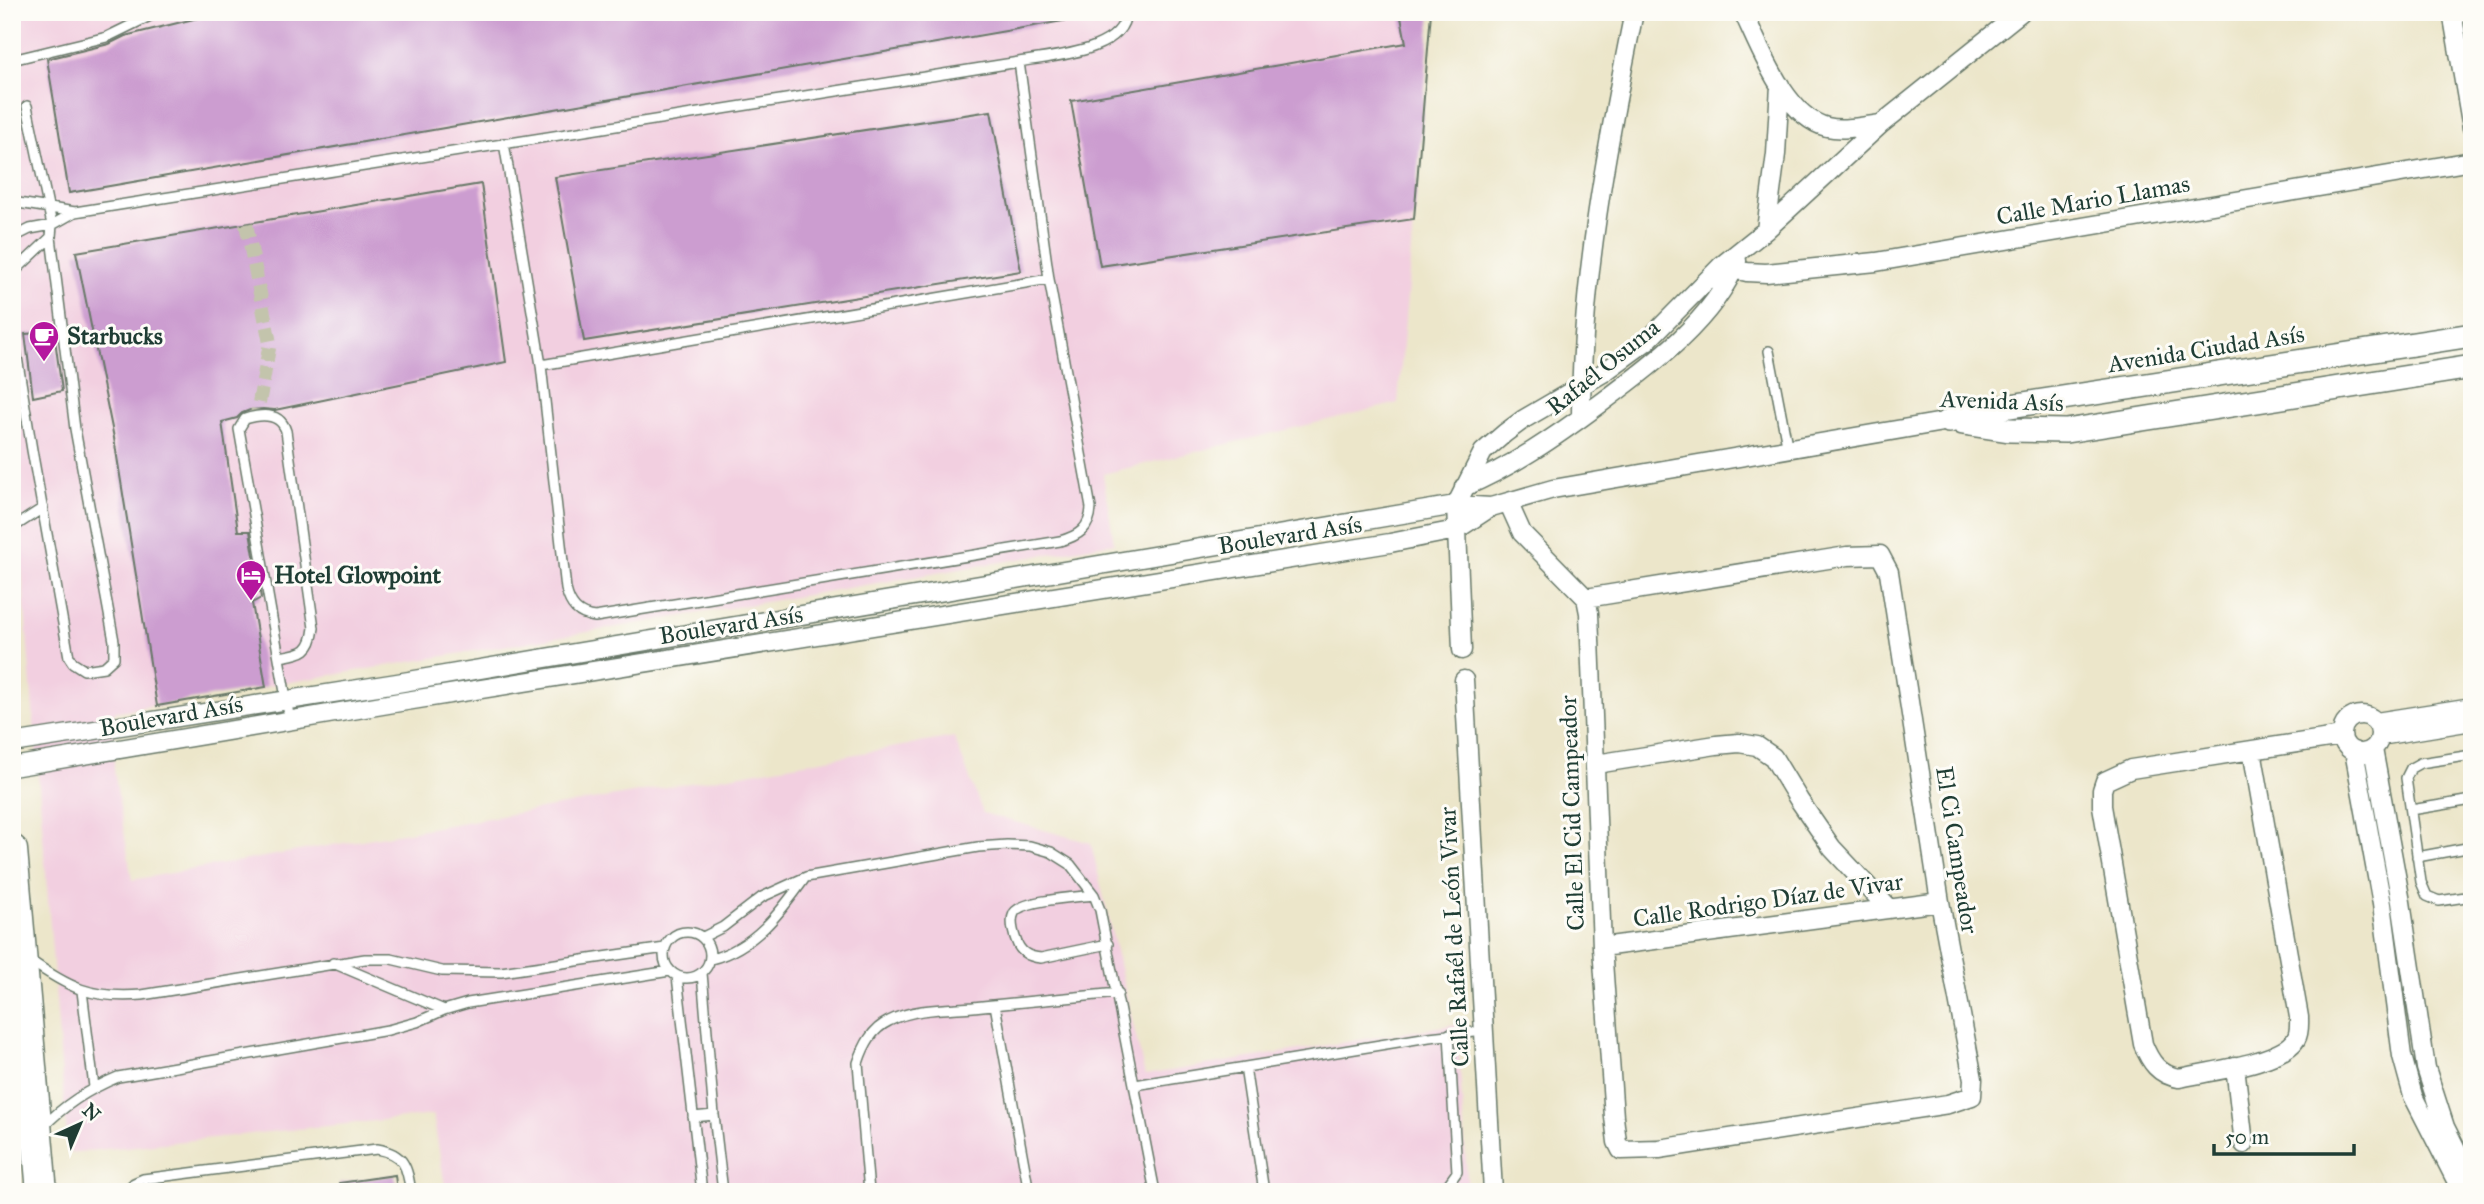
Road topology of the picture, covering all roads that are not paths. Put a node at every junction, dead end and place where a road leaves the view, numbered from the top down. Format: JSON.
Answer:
{"nodes":[{"id":1,"x":158,"y":12,"type":"edge"},
{"id":2,"x":1126,"y":12,"type":"edge"},
{"id":3,"x":1634,"y":12,"type":"edge"},
{"id":4,"x":1743,"y":12,"type":"edge"},
{"id":5,"x":2021,"y":12,"type":"edge"},
{"id":6,"x":2452,"y":12,"type":"edge"},
{"id":7,"x":12,"y":60,"type":"edge"},
{"id":8,"x":1019,"y":62,"type":"junction"},
{"id":9,"x":1780,"y":85,"type":"junction"},
{"id":10,"x":27,"y":106,"type":"dead end"},
{"id":11,"x":1881,"y":124,"type":"junction"},
{"id":12,"x":2472,"y":128,"type":"edge"},
{"id":13,"x":504,"y":143,"type":"junction"},
{"id":14,"x":2472,"y":161,"type":"edge"},
{"id":15,"x":12,"y":202,"type":"edge"},
{"id":16,"x":48,"y":208,"type":"junction"},
{"id":17,"x":75,"y":212,"type":"junction"},
{"id":18,"x":52,"y":225,"type":"junction"},
{"id":19,"x":1766,"y":230,"type":"junction"},
{"id":20,"x":51,"y":237,"type":"junction"},
{"id":21,"x":12,"y":238,"type":"edge"},
{"id":22,"x":1728,"y":268,"type":"junction"},
{"id":23,"x":12,"y":274,"type":"edge"},
{"id":24,"x":1049,"y":279,"type":"junction"},
{"id":25,"x":12,"y":326,"type":"edge"},
{"id":26,"x":2472,"y":334,"type":"edge"},
{"id":27,"x":1769,"y":351,"type":"dead end"},
{"id":28,"x":541,"y":365,"type":"junction"},
{"id":29,"x":2472,"y":368,"type":"edge"},
{"id":30,"x":1581,"y":385,"type":"junction"},
{"id":31,"x":1581,"y":418,"type":"junction"},
{"id":32,"x":1949,"y":421,"type":"junction"},
{"id":33,"x":1788,"y":450,"type":"junction"},
{"id":34,"x":1464,"y":487,"type":"junction"},
{"id":35,"x":1456,"y":505,"type":"junction"},
{"id":36,"x":1500,"y":505,"type":"junction"},
{"id":37,"x":43,"y":508,"type":"junction"},
{"id":38,"x":12,"y":528,"type":"edge"},
{"id":39,"x":1457,"y":530,"type":"junction"},
{"id":40,"x":1259,"y":538,"type":"junction"},
{"id":41,"x":1107,"y":564,"type":"junction"},
{"id":42,"x":1266,"y":564,"type":"junction"},
{"id":43,"x":1113,"y":588,"type":"junction"},
{"id":44,"x":1586,"y":598,"type":"junction"},
{"id":45,"x":693,"y":634,"type":"junction"},
{"id":46,"x":1462,"y":650,"type":"dead end"},
{"id":47,"x":697,"y":655,"type":"junction"},
{"id":48,"x":280,"y":657,"type":"junction"},
{"id":49,"x":1464,"y":680,"type":"dead end"},
{"id":50,"x":285,"y":701,"type":"junction"},
{"id":51,"x":2472,"y":707,"type":"edge"},
{"id":52,"x":290,"y":721,"type":"junction"},
{"id":53,"x":2472,"y":722,"type":"edge"},
{"id":54,"x":108,"y":729,"type":"junction"},
{"id":55,"x":2343,"y":736,"type":"junction"},
{"id":56,"x":2376,"y":736,"type":"junction"},
{"id":57,"x":12,"y":743,"type":"edge"},
{"id":58,"x":2252,"y":750,"type":"junction"},
{"id":59,"x":110,"y":751,"type":"junction"},
{"id":60,"x":2354,"y":751,"type":"junction"},
{"id":61,"x":2472,"y":755,"type":"edge"},
{"id":62,"x":1596,"y":764,"type":"junction"},
{"id":63,"x":12,"y":767,"type":"edge"},
{"id":64,"x":2472,"y":800,"type":"edge"},
{"id":65,"x":2411,"y":810,"type":"junction"},
{"id":66,"x":2472,"y":847,"type":"edge"},
{"id":67,"x":12,"y":850,"type":"edge"},
{"id":68,"x":2417,"y":857,"type":"junction"},
{"id":69,"x":807,"y":877,"type":"junction"},
{"id":70,"x":1094,"y":895,"type":"junction"},
{"id":71,"x":2472,"y":896,"type":"edge"},
{"id":72,"x":1940,"y":902,"type":"junction"},
{"id":73,"x":2401,"y":902,"type":"junction"},
{"id":74,"x":2382,"y":904,"type":"junction"},
{"id":75,"x":1889,"y":909,"type":"junction"},
{"id":76,"x":703,"y":937,"type":"junction"},
{"id":77,"x":1108,"y":944,"type":"junction"},
{"id":78,"x":1602,"y":947,"type":"junction"},
{"id":79,"x":665,"y":948,"type":"junction"},
{"id":80,"x":22,"y":955,"type":"junction"},
{"id":81,"x":710,"y":959,"type":"junction"},
{"id":82,"x":331,"y":963,"type":"junction"},
{"id":83,"x":673,"y":973,"type":"junction"},
{"id":84,"x":702,"y":973,"type":"junction"},
{"id":85,"x":82,"y":991,"type":"junction"},
{"id":86,"x":1118,"y":993,"type":"junction"},
{"id":87,"x":995,"y":1005,"type":"junction"},
{"id":88,"x":444,"y":1010,"type":"junction"},
{"id":89,"x":1484,"y":1031,"type":"junction"},
{"id":90,"x":1449,"y":1034,"type":"junction"},
{"id":91,"x":2235,"y":1066,"type":"junction"},
{"id":92,"x":1245,"y":1067,"type":"junction"},
{"id":93,"x":1135,"y":1085,"type":"junction"},
{"id":94,"x":94,"y":1087,"type":"junction"},
{"id":95,"x":714,"y":1115,"type":"junction"},
{"id":96,"x":693,"y":1117,"type":"junction"},
{"id":97,"x":37,"y":1133,"type":"junction"},
{"id":98,"x":2244,"y":1144,"type":"dead end"},
{"id":99,"x":1621,"y":1150,"type":"joint"},
{"id":100,"x":2472,"y":1181,"type":"edge"},
{"id":101,"x":46,"y":1184,"type":"edge"},
{"id":102,"x":125,"y":1192,"type":"edge"},
{"id":103,"x":411,"y":1192,"type":"edge"},
{"id":104,"x":702,"y":1192,"type":"edge"},
{"id":105,"x":723,"y":1192,"type":"edge"},
{"id":106,"x":869,"y":1192,"type":"edge"},
{"id":107,"x":1029,"y":1192,"type":"edge"},
{"id":108,"x":1155,"y":1192,"type":"edge"},
{"id":109,"x":1264,"y":1192,"type":"edge"},
{"id":110,"x":1425,"y":1192,"type":"edge"},
{"id":111,"x":1493,"y":1192,"type":"edge"},
{"id":112,"x":2462,"y":1192,"type":"edge"}],
"edges":[{"from":1,"to":7,"type":"lane"},
{"from":2,"to":8,"type":"lane"},
{"from":3,"to":30,"type":"street"},
{"from":4,"to":9,"type":"street"},
{"from":5,"to":11,"type":"street","name":"Rafaél Osuma"},
{"from":6,"to":12,"type":"street"},
{"from":8,"to":13,"type":"lane"},
{"from":8,"to":24,"type":"lane"},
{"from":9,"to":11,"type":"street"},
{"from":9,"to":19,"type":"street"},
{"from":10,"to":16,"type":"lane"},
{"from":11,"to":19,"type":"street","name":"Rafaél Osuma"},
{"from":13,"to":17,"type":"lane"},
{"from":13,"to":28,"type":"lane"},
{"from":14,"to":22,"type":"street","name":"Calle Mario Llamas"},
{"from":15,"to":16,"type":"lane"},
{"from":16,"to":17,"type":"lane"},
{"from":16,"to":18,"type":"lane"},
{"from":17,"to":18,"type":"lane"},
{"from":18,"to":20,"type":"lane"},
{"from":18,"to":21,"type":"lane"},
{"from":19,"to":22,"type":"street","name":"Rafaél Osuma"},
{"from":20,"to":23,"type":"lane"},
{"from":20,"to":37,"type":"lane"},
{"from":22,"to":30,"type":"street","name":"Rafaél Osuma"},
{"from":22,"to":31,"type":"street","name":"Rafaél Osuma"},
{"from":24,"to":28,"type":"lane"},
{"from":24,"to":28,"type":"lane"},
{"from":25,"to":37,"type":"lane"},
{"from":26,"to":32,"type":"street","name":"Avenida Ciudad Asís"},
{"from":27,"to":33,"type":"lane"},
{"from":29,"to":32,"type":"street","name":"Avenida Asís"},
{"from":30,"to":31,"type":"street"},
{"from":30,"to":34,"type":"street","name":"Rafaél Osuma"},
{"from":31,"to":34,"type":"street","name":"Rafaél Osuma"},
{"from":32,"to":33,"type":"street","name":"Avenida Asís"},
{"from":33,"to":36,"type":"street","name":"Avenida Asís"},
{"from":34,"to":35,"type":"street","name":"Rafaél Osuma"},
{"from":35,"to":36,"type":"street","name":"Avenida Asís"},
{"from":35,"to":39,"type":"street"},
{"from":35,"to":40,"type":"street","name":"Boulevard Asís"},
{"from":36,"to":39,"type":"street","name":"Avenida Asís"},
{"from":36,"to":44,"type":"street"},
{"from":37,"to":38,"type":"lane"},
{"from":39,"to":42,"type":"street","name":"Boulevard Asís"},
{"from":39,"to":46,"type":"street"},
{"from":40,"to":41,"type":"street","name":"Boulevard Asís"},
{"from":40,"to":42,"type":"street"},
{"from":41,"to":43,"type":"street"},
{"from":41,"to":45,"type":"street","name":"Boulevard Asís"},
{"from":42,"to":43,"type":"street","name":"Boulevard Asís"},
{"from":43,"to":47,"type":"street","name":"Boulevard Asís"},
{"from":44,"to":62,"type":"street","name":"Calle El Cid Campeador"},
{"from":44,"to":72,"type":"street","name":"El Ci Campeador"},
{"from":45,"to":47,"type":"street"},
{"from":45,"to":50,"type":"street","name":"Boulevard Asís"},
{"from":47,"to":52,"type":"street","name":"Boulevard Asís"},
{"from":48,"to":48,"type":"lane"},
{"from":48,"to":50,"type":"lane"},
{"from":49,"to":89,"type":"street","name":"Calle Rafaél de León Vivar"},
{"from":50,"to":52,"type":"lane"},
{"from":50,"to":54,"type":"street","name":"Boulevard Asís"},
{"from":51,"to":56,"type":"street"},
{"from":52,"to":59,"type":"street","name":"Boulevard Asís"},
{"from":53,"to":56,"type":"street"},
{"from":54,"to":57,"type":"street","name":"Boulevard Asís"},
{"from":54,"to":59,"type":"street"},
{"from":55,"to":56,"type":"street"},
{"from":55,"to":58,"type":"street"},
{"from":55,"to":60,"type":"street"},
{"from":56,"to":60,"type":"street"},
{"from":56,"to":73,"type":"street"},
{"from":58,"to":91,"type":"street"},
{"from":58,"to":91,"type":"street"},
{"from":59,"to":63,"type":"street","name":"Boulevard Asís"},
{"from":60,"to":74,"type":"street"},
{"from":61,"to":65,"type":"lane"},
{"from":62,"to":75,"type":"street"},
{"from":62,"to":78,"type":"street","name":"Calle El Cid Campeador"},
{"from":64,"to":65,"type":"lane"},
{"from":65,"to":68,"type":"lane"},
{"from":66,"to":68,"type":"lane"},
{"from":67,"to":80,"type":"highway"},
{"from":68,"to":71,"type":"lane"},
{"from":69,"to":70,"type":"lane"},
{"from":69,"to":76,"type":"lane"},
{"from":69,"to":81,"type":"lane"},
{"from":70,"to":77,"type":"lane"},
{"from":70,"to":77,"type":"lane"},
{"from":72,"to":75,"type":"street","name":"Calle Rodrigo Díaz de Vivar"},
{"from":72,"to":99,"type":"street","name":"El Ci Campeador"},
{"from":73,"to":74,"type":"street"},
{"from":73,"to":100,"type":"street"},
{"from":74,"to":112,"type":"street"},
{"from":75,"to":78,"type":"street","name":"Calle Rodrigo Díaz de Vivar"},
{"from":76,"to":79,"type":"lane"},
{"from":76,"to":81,"type":"lane"},
{"from":77,"to":86,"type":"lane"},
{"from":78,"to":99,"type":"street","name":"Calle El Cid Campeador"},
{"from":79,"to":82,"type":"lane"},
{"from":79,"to":83,"type":"lane"},
{"from":80,"to":85,"type":"lane"},
{"from":80,"to":97,"type":"highway"},
{"from":81,"to":84,"type":"lane"},
{"from":82,"to":85,"type":"lane"},
{"from":82,"to":88,"type":"lane"},
{"from":83,"to":84,"type":"lane"},
{"from":83,"to":88,"type":"lane"},
{"from":83,"to":96,"type":"lane"},
{"from":84,"to":95,"type":"lane"},
{"from":85,"to":94,"type":"lane"},
{"from":86,"to":87,"type":"lane"},
{"from":86,"to":93,"type":"lane"},
{"from":87,"to":106,"type":"lane"},
{"from":87,"to":107,"type":"lane"},
{"from":88,"to":94,"type":"lane"},
{"from":89,"to":90,"type":"lane"},
{"from":89,"to":111,"type":"street","name":"Calle Rafaél de León Vivar"},
{"from":90,"to":92,"type":"lane"},
{"from":90,"to":110,"type":"lane"},
{"from":91,"to":98,"type":"street"},
{"from":92,"to":93,"type":"lane"},
{"from":92,"to":109,"type":"lane"},
{"from":93,"to":108,"type":"lane"},
{"from":94,"to":97,"type":"lane"},
{"from":95,"to":96,"type":"lane"},
{"from":95,"to":105,"type":"lane"},
{"from":96,"to":104,"type":"lane"},
{"from":97,"to":101,"type":"highway"},
{"from":102,"to":103,"type":"lane"}]}
